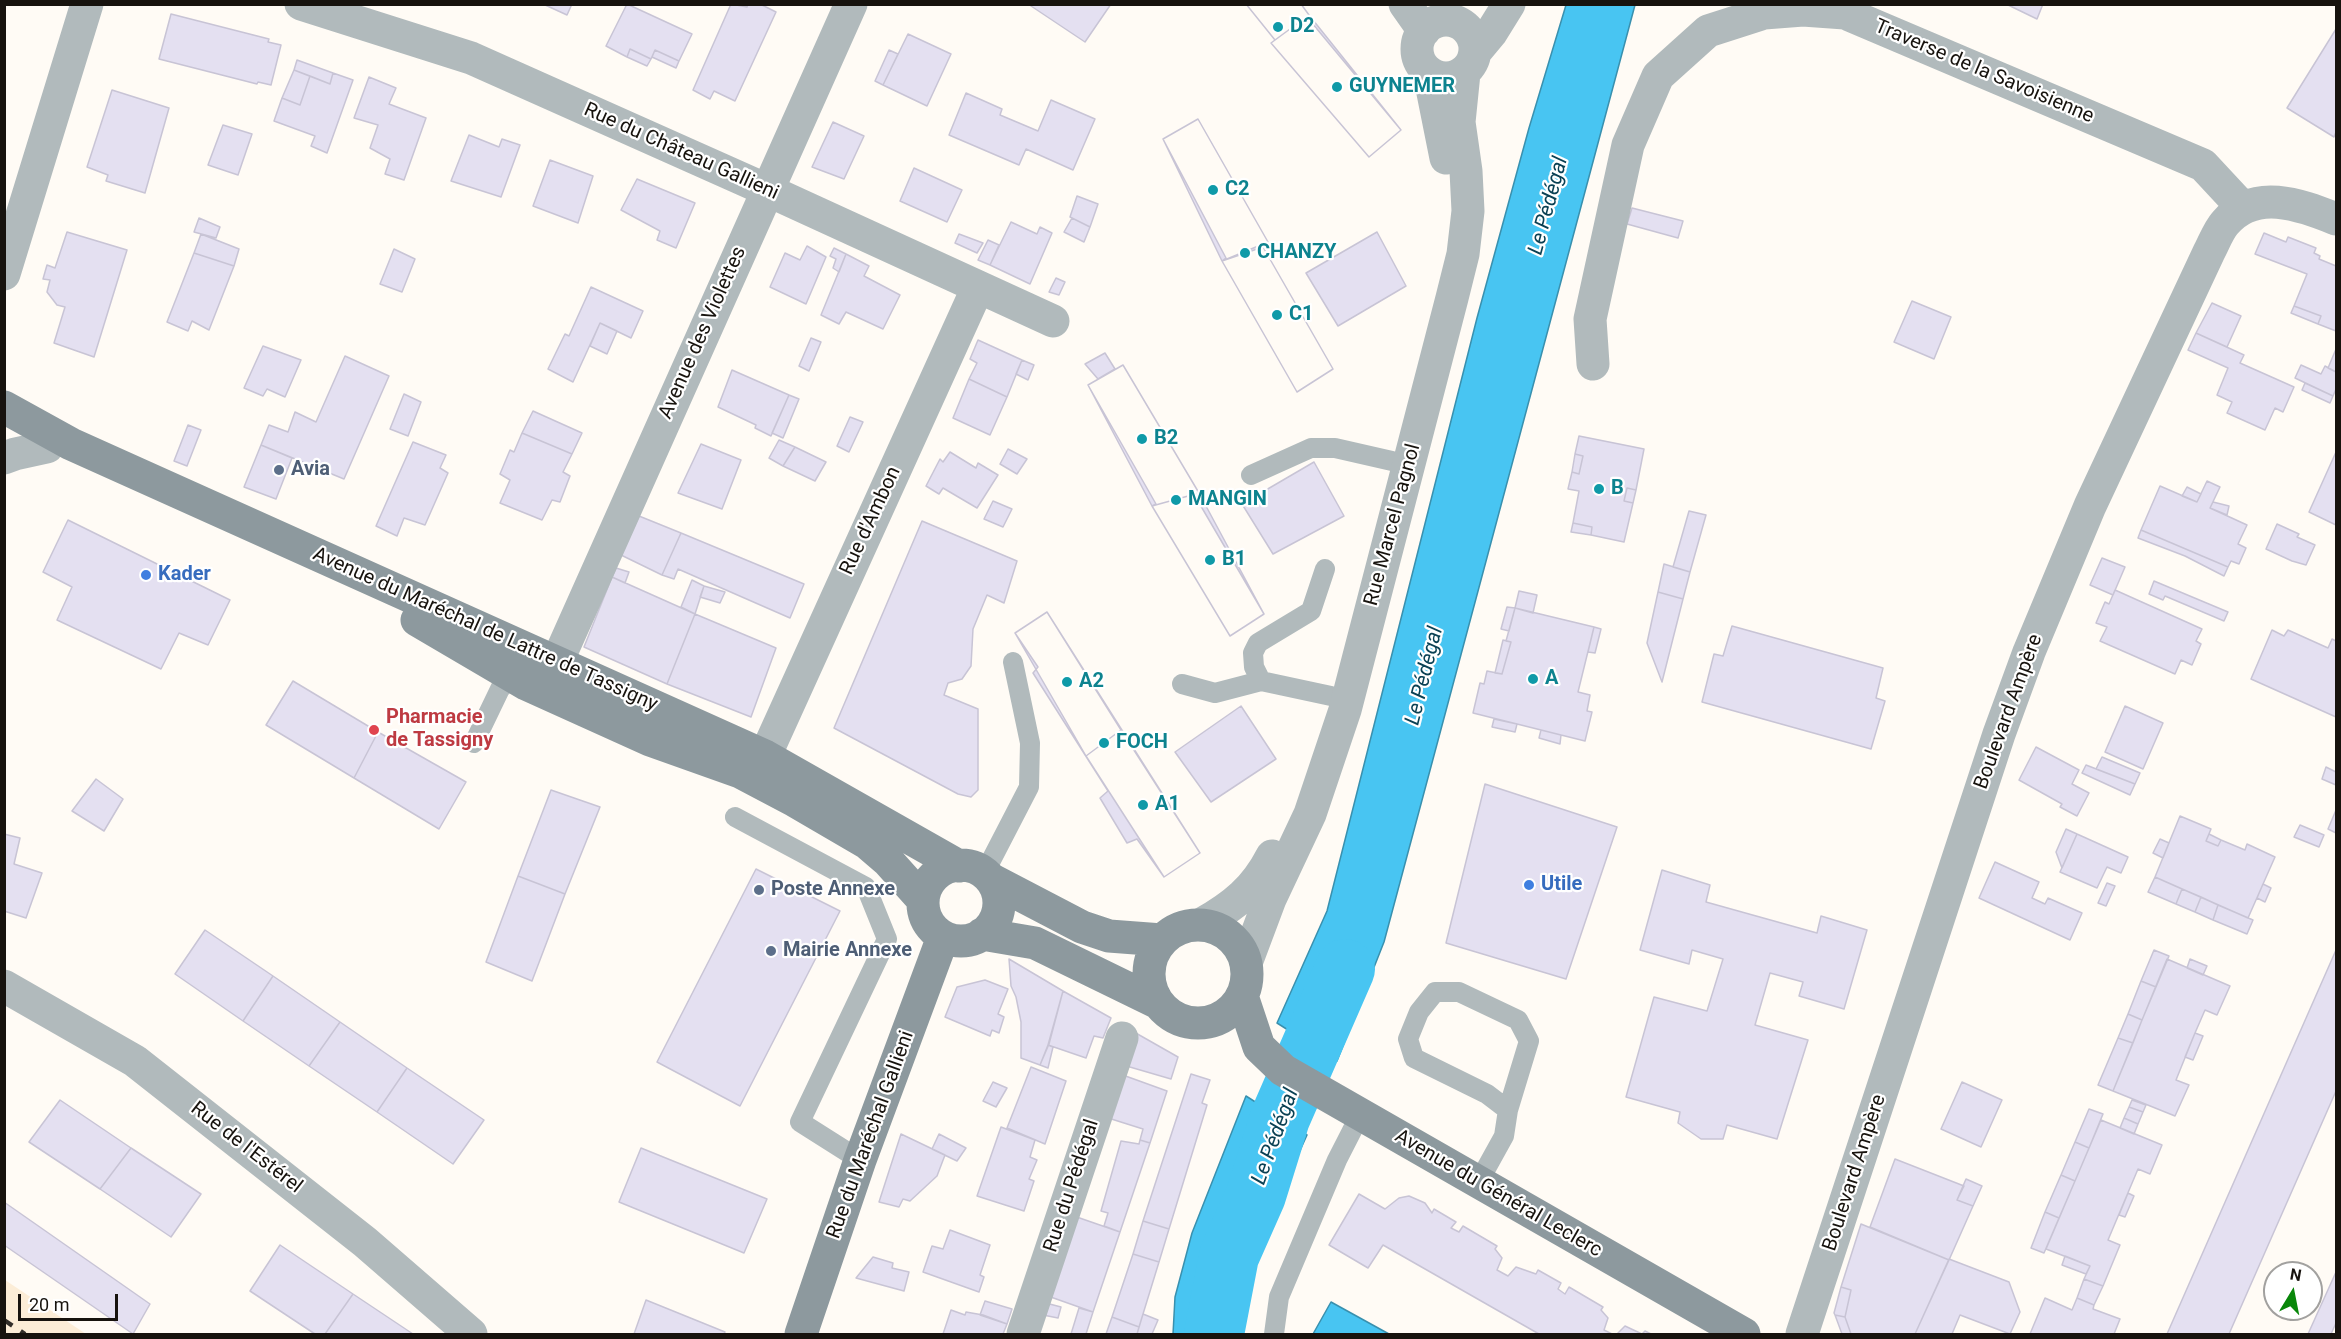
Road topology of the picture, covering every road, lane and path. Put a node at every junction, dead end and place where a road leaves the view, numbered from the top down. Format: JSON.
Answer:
{"nodes":[{"id":1,"x":87,"y":4,"type":"edge"},
{"id":2,"x":301,"y":4,"type":"edge"},
{"id":3,"x":851,"y":4,"type":"edge"},
{"id":4,"x":1405,"y":4,"type":"edge"},
{"id":5,"x":1509,"y":4,"type":"edge"},
{"id":6,"x":1467,"y":14,"type":"edge"},
{"id":7,"x":1424,"y":31,"type":"junction"},
{"id":8,"x":1470,"y":62,"type":"junction"},
{"id":9,"x":1429,"y":73,"type":"junction"},
{"id":10,"x":767,"y":190,"type":"junction"},
{"id":11,"x":2243,"y":208,"type":"junction"},
{"id":12,"x":2337,"y":219,"type":"edge"},
{"id":13,"x":4,"y":274,"type":"edge"},
{"id":14,"x":978,"y":287,"type":"junction"},
{"id":15,"x":1053,"y":321,"type":"dead end"},
{"id":16,"x":1593,"y":364,"type":"dead end"},
{"id":17,"x":4,"y":407,"type":"edge"},
{"id":18,"x":4,"y":428,"type":"edge"},
{"id":19,"x":47,"y":447,"type":"junction"},
{"id":20,"x":4,"y":458,"type":"edge"},
{"id":21,"x":1392,"y":461,"type":"junction"},
{"id":22,"x":1251,"y":475,"type":"dead end"},
{"id":23,"x":1325,"y":569,"type":"dead end"},
{"id":24,"x":557,"y":662,"type":"junction"},
{"id":25,"x":1013,"y":662,"type":"dead end"},
{"id":26,"x":510,"y":675,"type":"junction"},
{"id":27,"x":1260,"y":681,"type":"junction"},
{"id":28,"x":1182,"y":684,"type":"dead end"},
{"id":29,"x":1331,"y":696,"type":"junction"},
{"id":30,"x":664,"y":711,"type":"junction"},
{"id":31,"x":474,"y":743,"type":"dead end"},
{"id":32,"x":765,"y":756,"type":"junction"},
{"id":33,"x":735,"y":817,"type":"dead end"},
{"id":34,"x":978,"y":873,"type":"junction"},
{"id":35,"x":923,"y":900,"type":"junction"},
{"id":36,"x":1202,"y":924,"type":"junction"},
{"id":37,"x":982,"y":934,"type":"junction"},
{"id":38,"x":943,"y":937,"type":"junction"},
{"id":39,"x":1162,"y":940,"type":"junction"},
{"id":40,"x":1246,"y":963,"type":"junction"},
{"id":41,"x":4,"y":986,"type":"edge"},
{"id":42,"x":1242,"y":996,"type":"junction"},
{"id":43,"x":1156,"y":1002,"type":"junction"},
{"id":44,"x":1196,"y":1023,"type":"junction"},
{"id":45,"x":1122,"y":1038,"type":"dead end"},
{"id":46,"x":1262,"y":1050,"type":"junction"},
{"id":47,"x":1348,"y":1108,"type":"junction"},
{"id":48,"x":1508,"y":1110,"type":"junction"},
{"id":49,"x":860,"y":1160,"type":"junction"},
{"id":50,"x":1478,"y":1183,"type":"junction"},
{"id":51,"x":471,"y":1335,"type":"edge"},
{"id":52,"x":801,"y":1335,"type":"edge"},
{"id":53,"x":1023,"y":1335,"type":"edge"},
{"id":54,"x":1274,"y":1335,"type":"edge"},
{"id":55,"x":1743,"y":1335,"type":"edge"},
{"id":56,"x":1802,"y":1335,"type":"edge"}],
"edges":[{"from":1,"to":13,"type":"street"},
{"from":2,"to":10,"type":"street","name":"Rue du Château Gallieni"},
{"from":3,"to":10,"type":"street","name":"Avenue des Violettes"},
{"from":4,"to":7,"type":"street"},
{"from":5,"to":8,"type":"street"},
{"from":6,"to":7,"type":"street"},
{"from":6,"to":8,"type":"street"},
{"from":7,"to":9,"type":"street"},
{"from":8,"to":9,"type":"street"},
{"from":8,"to":40,"type":"street","name":"Rue Marcel Pagnol"},
{"from":9,"to":21,"type":"street","name":"Rue Marcel Pagnol"},
{"from":10,"to":14,"type":"street","name":"Rue du Château Gallieni"},
{"from":10,"to":24,"type":"street","name":"Avenue des Violettes"},
{"from":11,"to":12,"type":"street"},
{"from":11,"to":16,"type":"street","name":"Traverse de la Savoisienne"},
{"from":11,"to":56,"type":"street","name":"Boulevard Ampère"},
{"from":14,"to":15,"type":"street","name":"Rue du Château Gallieni"},
{"from":14,"to":32,"type":"street","name":"Rue d'Ambon"},
{"from":17,"to":24,"type":"main road","name":"Avenue du Maréchal de Lattre de Tassigny"},
{"from":18,"to":19,"type":"main road","name":"Avenue du Maréchal de Lattre de Tassigny"},
{"from":19,"to":20,"type":"street"},
{"from":19,"to":26,"type":"main road","name":"Avenue du Maréchal de Lattre de Tassigny"},
{"from":21,"to":22,"type":"lane"},
{"from":21,"to":29,"type":"street","name":"Rue Marcel Pagnol"},
{"from":23,"to":27,"type":"lane"},
{"from":24,"to":30,"type":"main road","name":"Avenue du Maréchal de Lattre de Tassigny"},
{"from":25,"to":34,"type":"lane"},
{"from":26,"to":30,"type":"lane"},
{"from":26,"to":31,"type":"lane"},
{"from":26,"to":35,"type":"main road","name":"Avenue du Maréchal de Lattre de Tassigny"},
{"from":27,"to":28,"type":"lane"},
{"from":27,"to":29,"type":"lane"},
{"from":29,"to":36,"type":"street","name":"Rue Marcel Pagnol"},
{"from":30,"to":32,"type":"main road","name":"Avenue du Maréchal de Lattre de Tassigny"},
{"from":32,"to":34,"type":"main road","name":"Avenue du Maréchal de Lattre de Tassigny"},
{"from":33,"to":49,"type":"lane"},
{"from":34,"to":35,"type":"main road"},
{"from":34,"to":37,"type":"main road"},
{"from":34,"to":39,"type":"main road","name":"Avenue du Maréchal de Lattre de Tassigny"},
{"from":35,"to":38,"type":"main road"},
{"from":36,"to":39,"type":"main road"},
{"from":36,"to":40,"type":"main road"},
{"from":37,"to":38,"type":"main road"},
{"from":37,"to":43,"type":"main road"},
{"from":38,"to":49,"type":"main road","name":"Rue du Maréchal Gallieni"},
{"from":39,"to":43,"type":"main road"},
{"from":40,"to":42,"type":"main road"},
{"from":41,"to":51,"type":"street","name":"Rue de l'Estérel"},
{"from":42,"to":44,"type":"main road"},
{"from":42,"to":46,"type":"main road"},
{"from":43,"to":44,"type":"main road"},
{"from":44,"to":46,"type":"main road","name":"Avenue du Général Leclerc"},
{"from":45,"to":53,"type":"street","name":"Rue du Pédégal"},
{"from":46,"to":47,"type":"main road","name":"Avenue du Général Leclerc"},
{"from":47,"to":50,"type":"main road","name":"Avenue du Général Leclerc"},
{"from":47,"to":54,"type":"lane"},
{"from":48,"to":48,"type":"lane"},
{"from":48,"to":50,"type":"lane"},
{"from":49,"to":52,"type":"main road","name":"Rue du Maréchal Gallieni"},
{"from":50,"to":55,"type":"main road","name":"Avenue du Général Leclerc"}]}
